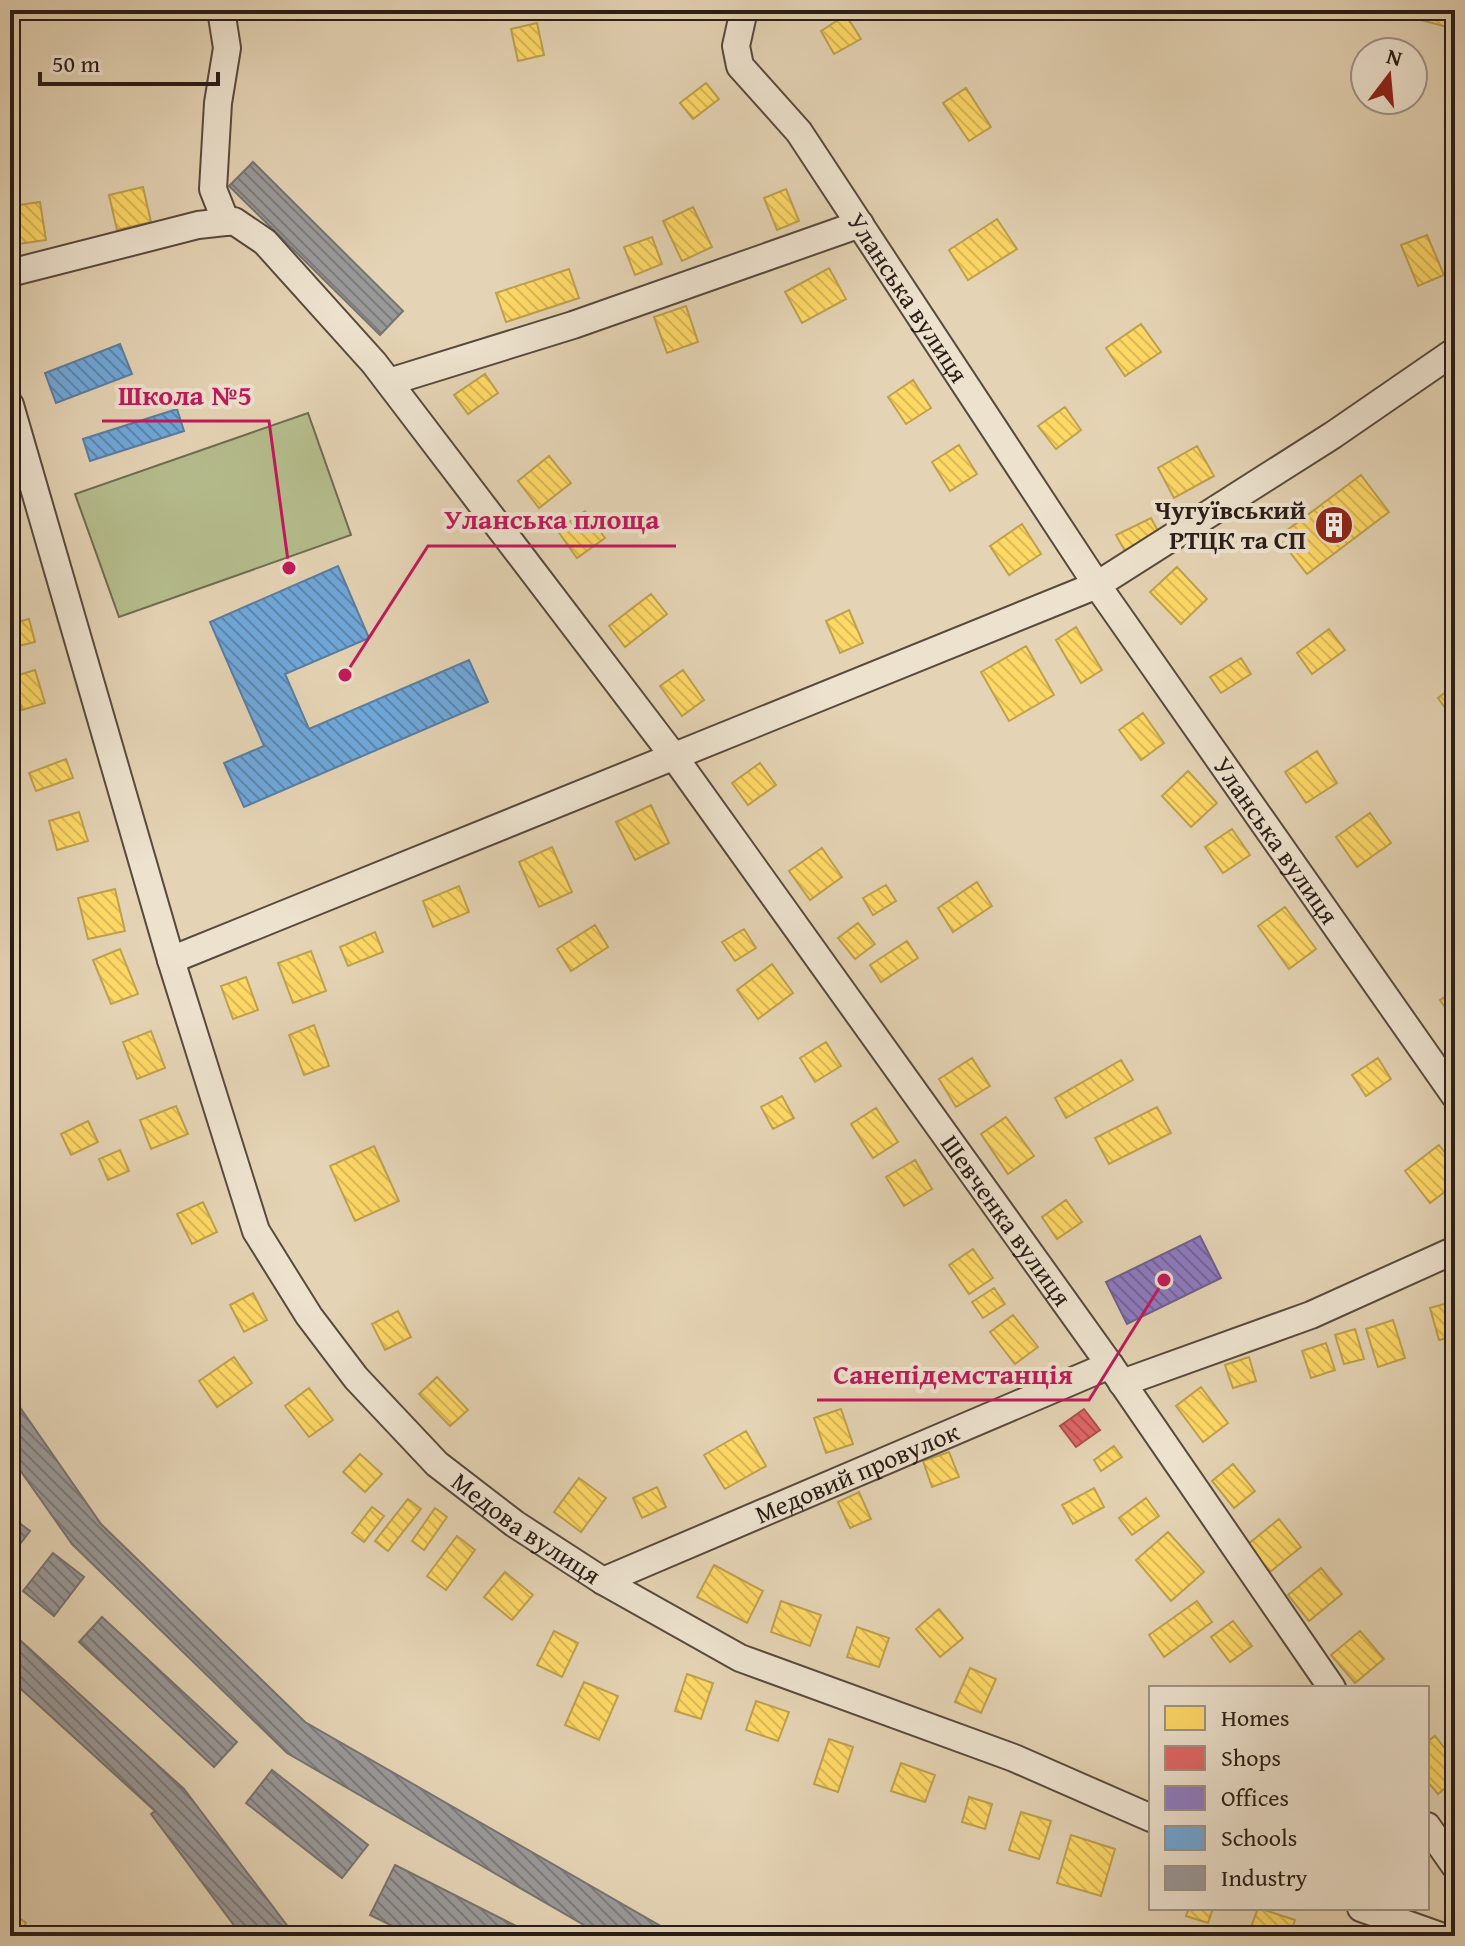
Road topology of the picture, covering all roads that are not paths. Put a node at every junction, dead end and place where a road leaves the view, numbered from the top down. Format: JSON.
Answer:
{"nodes":[{"id":1,"x":221,"y":10,"type":"edge"},
{"id":2,"x":744,"y":10,"type":"edge"},
{"id":3,"x":226,"y":222,"type":"junction"},
{"id":4,"x":860,"y":224,"type":"junction"},
{"id":5,"x":10,"y":273,"type":"edge"},
{"id":6,"x":1455,"y":351,"type":"edge"},
{"id":7,"x":389,"y":382,"type":"junction"},
{"id":8,"x":10,"y":405,"type":"edge"},
{"id":9,"x":1097,"y":585,"type":"junction"},
{"id":10,"x":675,"y":758,"type":"junction"},
{"id":11,"x":171,"y":960,"type":"junction"},
{"id":12,"x":1455,"y":1096,"type":"edge"},
{"id":13,"x":1455,"y":1250,"type":"edge"},
{"id":14,"x":1116,"y":1374,"type":"junction"},
{"id":15,"x":603,"y":1581,"type":"junction"},
{"id":16,"x":1331,"y":1686,"type":"edge"},
{"id":17,"x":1149,"y":1817,"type":"edge"},
{"id":18,"x":1429,"y":1829,"type":"edge"},
{"id":19,"x":1455,"y":1866,"type":"edge"},
{"id":20,"x":1367,"y":1910,"type":"edge"},
{"id":21,"x":1440,"y":1936,"type":"edge"}],
"edges":[{"from":1,"to":3,"type":"street"},
{"from":2,"to":4,"type":"street","name":"Уланська вулиця"},
{"from":3,"to":5,"type":"street"},
{"from":3,"to":7,"type":"street","name":"Шевченка вулиця"},
{"from":4,"to":7,"type":"street"},
{"from":4,"to":9,"type":"street","name":"Уланська вулиця"},
{"from":6,"to":9,"type":"street"},
{"from":7,"to":10,"type":"street","name":"Шевченка вулиця"},
{"from":8,"to":11,"type":"street","name":"Медова вулиця"},
{"from":9,"to":10,"type":"street"},
{"from":9,"to":12,"type":"street","name":"Уланська вулиця"},
{"from":10,"to":11,"type":"street"},
{"from":10,"to":14,"type":"street","name":"Шевченка вулиця"},
{"from":11,"to":15,"type":"street","name":"Медова вулиця"},
{"from":13,"to":14,"type":"street","name":"Медовий провулок"},
{"from":14,"to":15,"type":"street","name":"Медовий провулок"},
{"from":14,"to":16,"type":"street","name":"Шевченка вулиця"},
{"from":15,"to":17,"type":"street","name":"Медова вулиця"},
{"from":18,"to":19,"type":"street"},
{"from":20,"to":21,"type":"street"}]}
